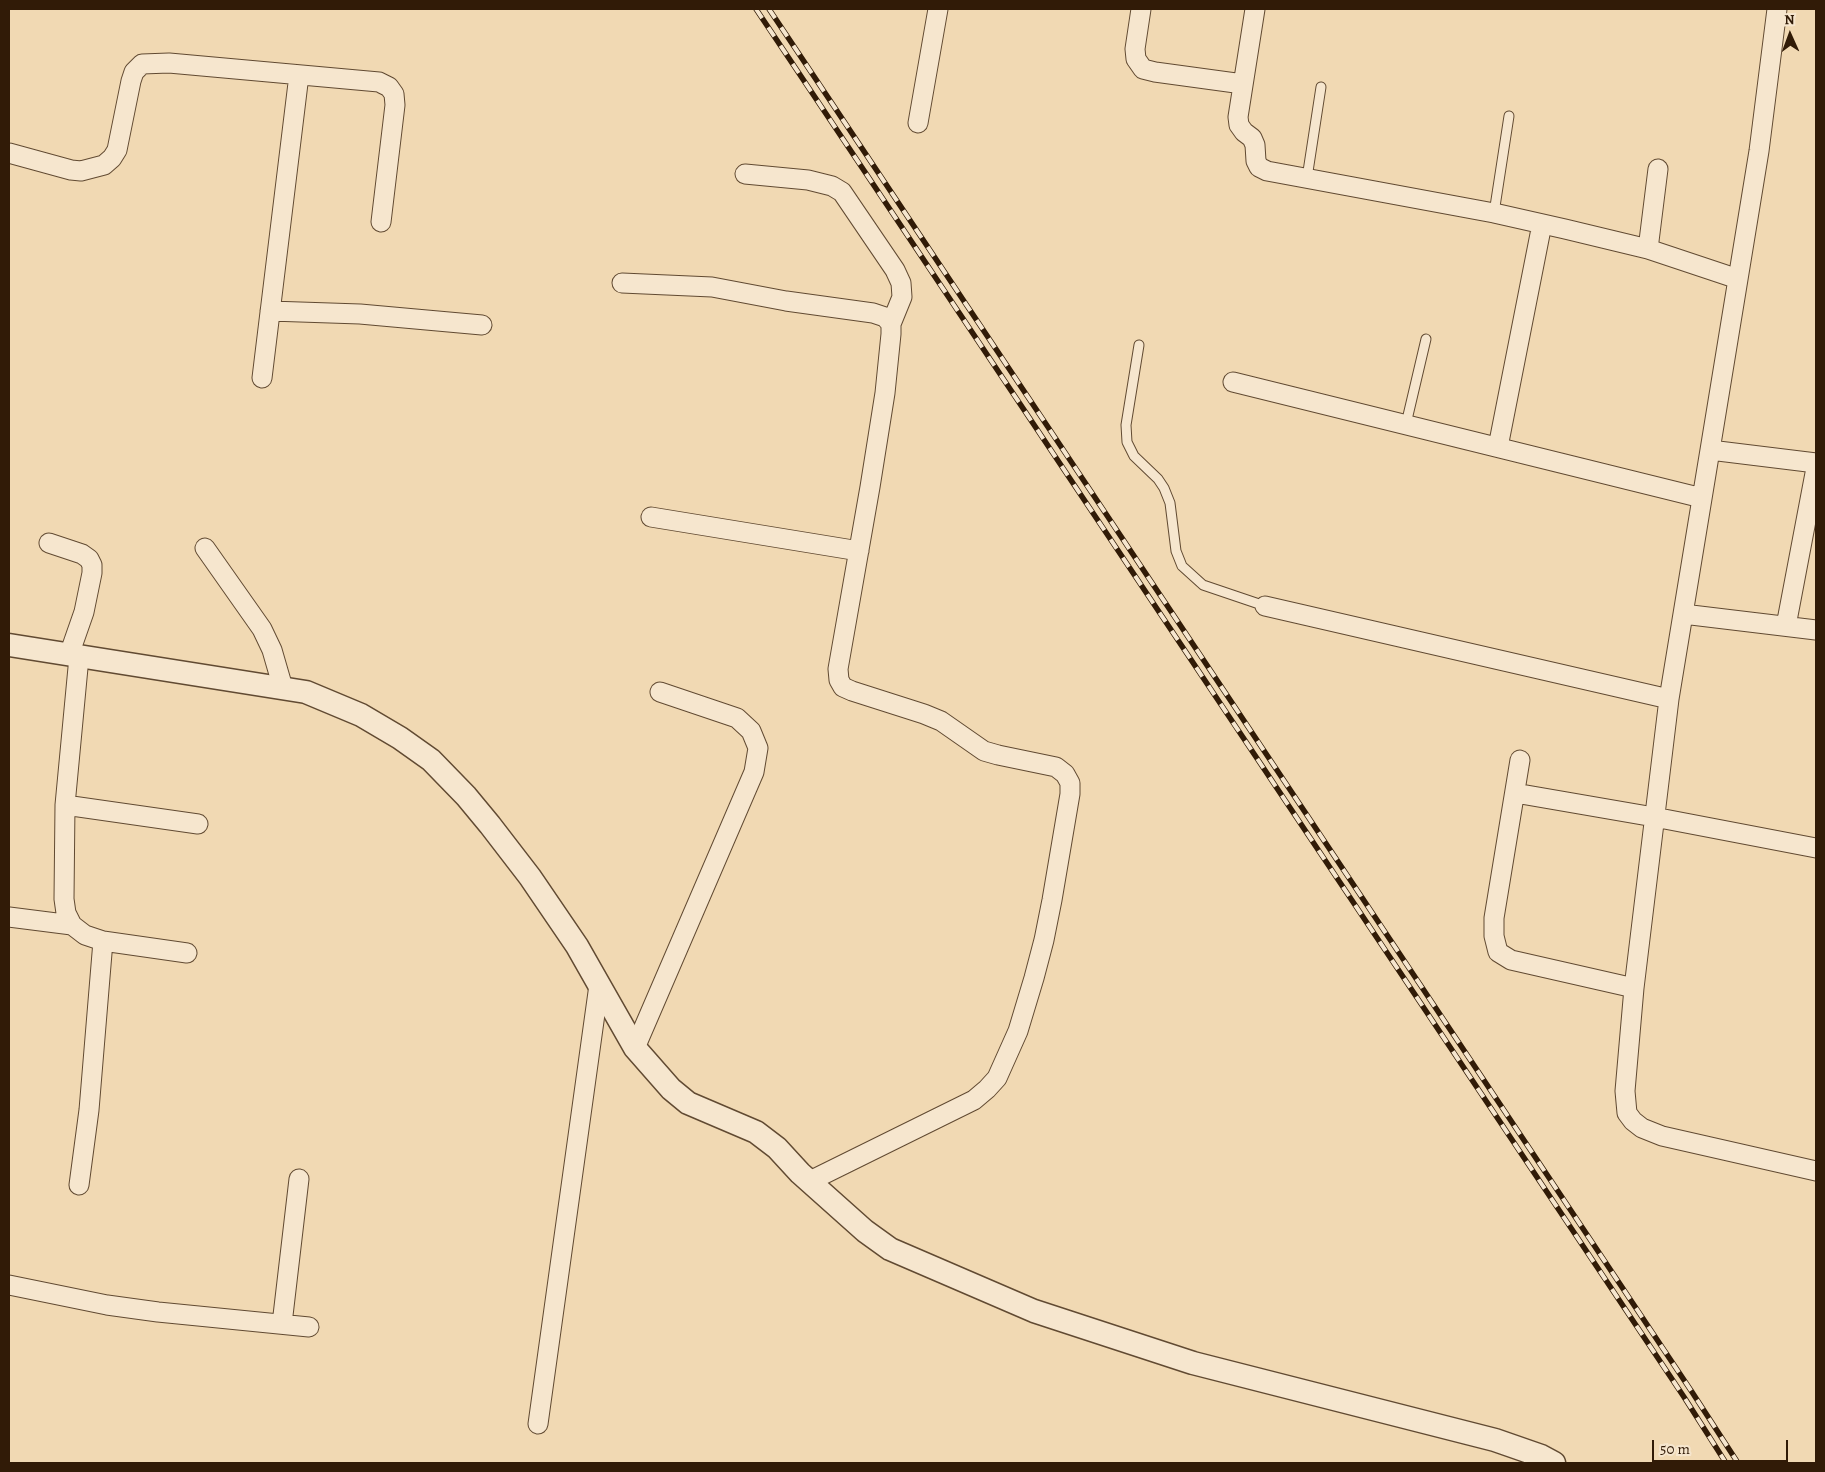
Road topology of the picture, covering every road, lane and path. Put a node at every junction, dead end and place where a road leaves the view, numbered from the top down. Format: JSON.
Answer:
{"nodes":[{"id":1,"x":938,"y":9,"type":"edge"},
{"id":2,"x":1141,"y":9,"type":"edge"},
{"id":3,"x":1255,"y":9,"type":"edge"},
{"id":4,"x":1777,"y":9,"type":"edge"},
{"id":5,"x":299,"y":75,"type":"junction"},
{"id":6,"x":1243,"y":84,"type":"junction"},
{"id":7,"x":1321,"y":87,"type":"dead end"},
{"id":8,"x":1509,"y":116,"type":"dead end"},
{"id":9,"x":918,"y":123,"type":"dead end"},
{"id":10,"x":9,"y":153,"type":"edge"},
{"id":11,"x":1658,"y":169,"type":"dead end"},
{"id":12,"x":745,"y":174,"type":"dead end"},
{"id":13,"x":1307,"y":178,"type":"junction"},
{"id":14,"x":1494,"y":213,"type":"junction"},
{"id":15,"x":381,"y":222,"type":"dead end"},
{"id":16,"x":1542,"y":224,"type":"junction"},
{"id":17,"x":1648,"y":250,"type":"junction"},
{"id":18,"x":1738,"y":279,"type":"junction"},
{"id":19,"x":622,"y":284,"type":"dead end"},
{"id":20,"x":270,"y":311,"type":"junction"},
{"id":21,"x":891,"y":324,"type":"junction"},
{"id":22,"x":482,"y":325,"type":"dead end"},
{"id":23,"x":1426,"y":339,"type":"dead end"},
{"id":24,"x":1139,"y":345,"type":"dead end"},
{"id":25,"x":262,"y":378,"type":"dead end"},
{"id":26,"x":1233,"y":382,"type":"dead end"},
{"id":27,"x":1406,"y":424,"type":"junction"},
{"id":28,"x":1498,"y":448,"type":"junction"},
{"id":29,"x":1710,"y":450,"type":"junction"},
{"id":30,"x":1816,"y":463,"type":"edge"},
{"id":31,"x":1816,"y":468,"type":"edge"},
{"id":32,"x":1702,"y":498,"type":"junction"},
{"id":33,"x":651,"y":517,"type":"dead end"},
{"id":34,"x":49,"y":543,"type":"dead end"},
{"id":35,"x":205,"y":548,"type":"dead end"},
{"id":36,"x":859,"y":551,"type":"junction"},
{"id":37,"x":1265,"y":606,"type":"joint"},
{"id":38,"x":1683,"y":614,"type":"junction"},
{"id":39,"x":1786,"y":626,"type":"junction"},
{"id":40,"x":1816,"y":630,"type":"edge"},
{"id":41,"x":9,"y":645,"type":"edge"},
{"id":42,"x":74,"y":656,"type":"junction"},
{"id":43,"x":283,"y":688,"type":"junction"},
{"id":44,"x":660,"y":692,"type":"dead end"},
{"id":45,"x":1669,"y":698,"type":"junction"},
{"id":46,"x":1520,"y":760,"type":"dead end"},
{"id":47,"x":1515,"y":793,"type":"junction"},
{"id":48,"x":65,"y":805,"type":"junction"},
{"id":49,"x":1654,"y":817,"type":"junction"},
{"id":50,"x":198,"y":824,"type":"dead end"},
{"id":51,"x":1816,"y":848,"type":"edge"},
{"id":52,"x":9,"y":917,"type":"edge"},
{"id":53,"x":72,"y":925,"type":"junction"},
{"id":54,"x":103,"y":941,"type":"junction"},
{"id":55,"x":187,"y":953,"type":"dead end"},
{"id":56,"x":599,"y":985,"type":"junction"},
{"id":57,"x":1634,"y":988,"type":"junction"},
{"id":58,"x":635,"y":1048,"type":"junction"},
{"id":59,"x":1816,"y":1171,"type":"edge"},
{"id":60,"x":299,"y":1179,"type":"dead end"},
{"id":61,"x":810,"y":1181,"type":"junction"},
{"id":62,"x":79,"y":1185,"type":"dead end"},
{"id":63,"x":9,"y":1285,"type":"edge"},
{"id":64,"x":282,"y":1324,"type":"junction"},
{"id":65,"x":309,"y":1327,"type":"dead end"},
{"id":66,"x":538,"y":1424,"type":"dead end"},
{"id":67,"x":1554,"y":1463,"type":"edge"}],
"edges":[{"from":1,"to":9,"type":"street"},
{"from":2,"to":6,"type":"street"},
{"from":3,"to":6,"type":"street"},
{"from":4,"to":18,"type":"street"},
{"from":5,"to":10,"type":"street"},
{"from":5,"to":15,"type":"street"},
{"from":5,"to":20,"type":"street"},
{"from":6,"to":13,"type":"street"},
{"from":7,"to":13,"type":"lane"},
{"from":8,"to":14,"type":"lane"},
{"from":11,"to":17,"type":"street"},
{"from":12,"to":21,"type":"street"},
{"from":13,"to":14,"type":"street"},
{"from":14,"to":16,"type":"street"},
{"from":16,"to":17,"type":"street"},
{"from":16,"to":28,"type":"street"},
{"from":17,"to":18,"type":"street"},
{"from":18,"to":29,"type":"street"},
{"from":19,"to":21,"type":"street"},
{"from":20,"to":22,"type":"street"},
{"from":20,"to":25,"type":"street"},
{"from":21,"to":36,"type":"street"},
{"from":23,"to":27,"type":"lane"},
{"from":24,"to":37,"type":"lane"},
{"from":26,"to":27,"type":"street"},
{"from":27,"to":28,"type":"street"},
{"from":28,"to":32,"type":"street"},
{"from":29,"to":30,"type":"street"},
{"from":29,"to":32,"type":"street"},
{"from":31,"to":39,"type":"street"},
{"from":32,"to":38,"type":"street"},
{"from":33,"to":36,"type":"street"},
{"from":34,"to":42,"type":"street"},
{"from":35,"to":43,"type":"street"},
{"from":36,"to":61,"type":"street"},
{"from":37,"to":45,"type":"street"},
{"from":38,"to":39,"type":"street"},
{"from":38,"to":45,"type":"street"},
{"from":39,"to":40,"type":"street"},
{"from":41,"to":42,"type":"street"},
{"from":42,"to":43,"type":"street"},
{"from":42,"to":48,"type":"street"},
{"from":43,"to":56,"type":"street"},
{"from":44,"to":58,"type":"street"},
{"from":45,"to":49,"type":"street"},
{"from":46,"to":47,"type":"street"},
{"from":47,"to":49,"type":"street"},
{"from":47,"to":57,"type":"street"},
{"from":48,"to":50,"type":"street"},
{"from":48,"to":53,"type":"street"},
{"from":49,"to":51,"type":"street"},
{"from":49,"to":57,"type":"street"},
{"from":52,"to":53,"type":"street"},
{"from":53,"to":54,"type":"street"},
{"from":54,"to":55,"type":"street"},
{"from":54,"to":62,"type":"street"},
{"from":56,"to":58,"type":"street"},
{"from":56,"to":66,"type":"street"},
{"from":57,"to":59,"type":"street"},
{"from":58,"to":61,"type":"street"},
{"from":60,"to":64,"type":"street"},
{"from":61,"to":67,"type":"street"},
{"from":63,"to":64,"type":"street"},
{"from":64,"to":65,"type":"street"}]}
